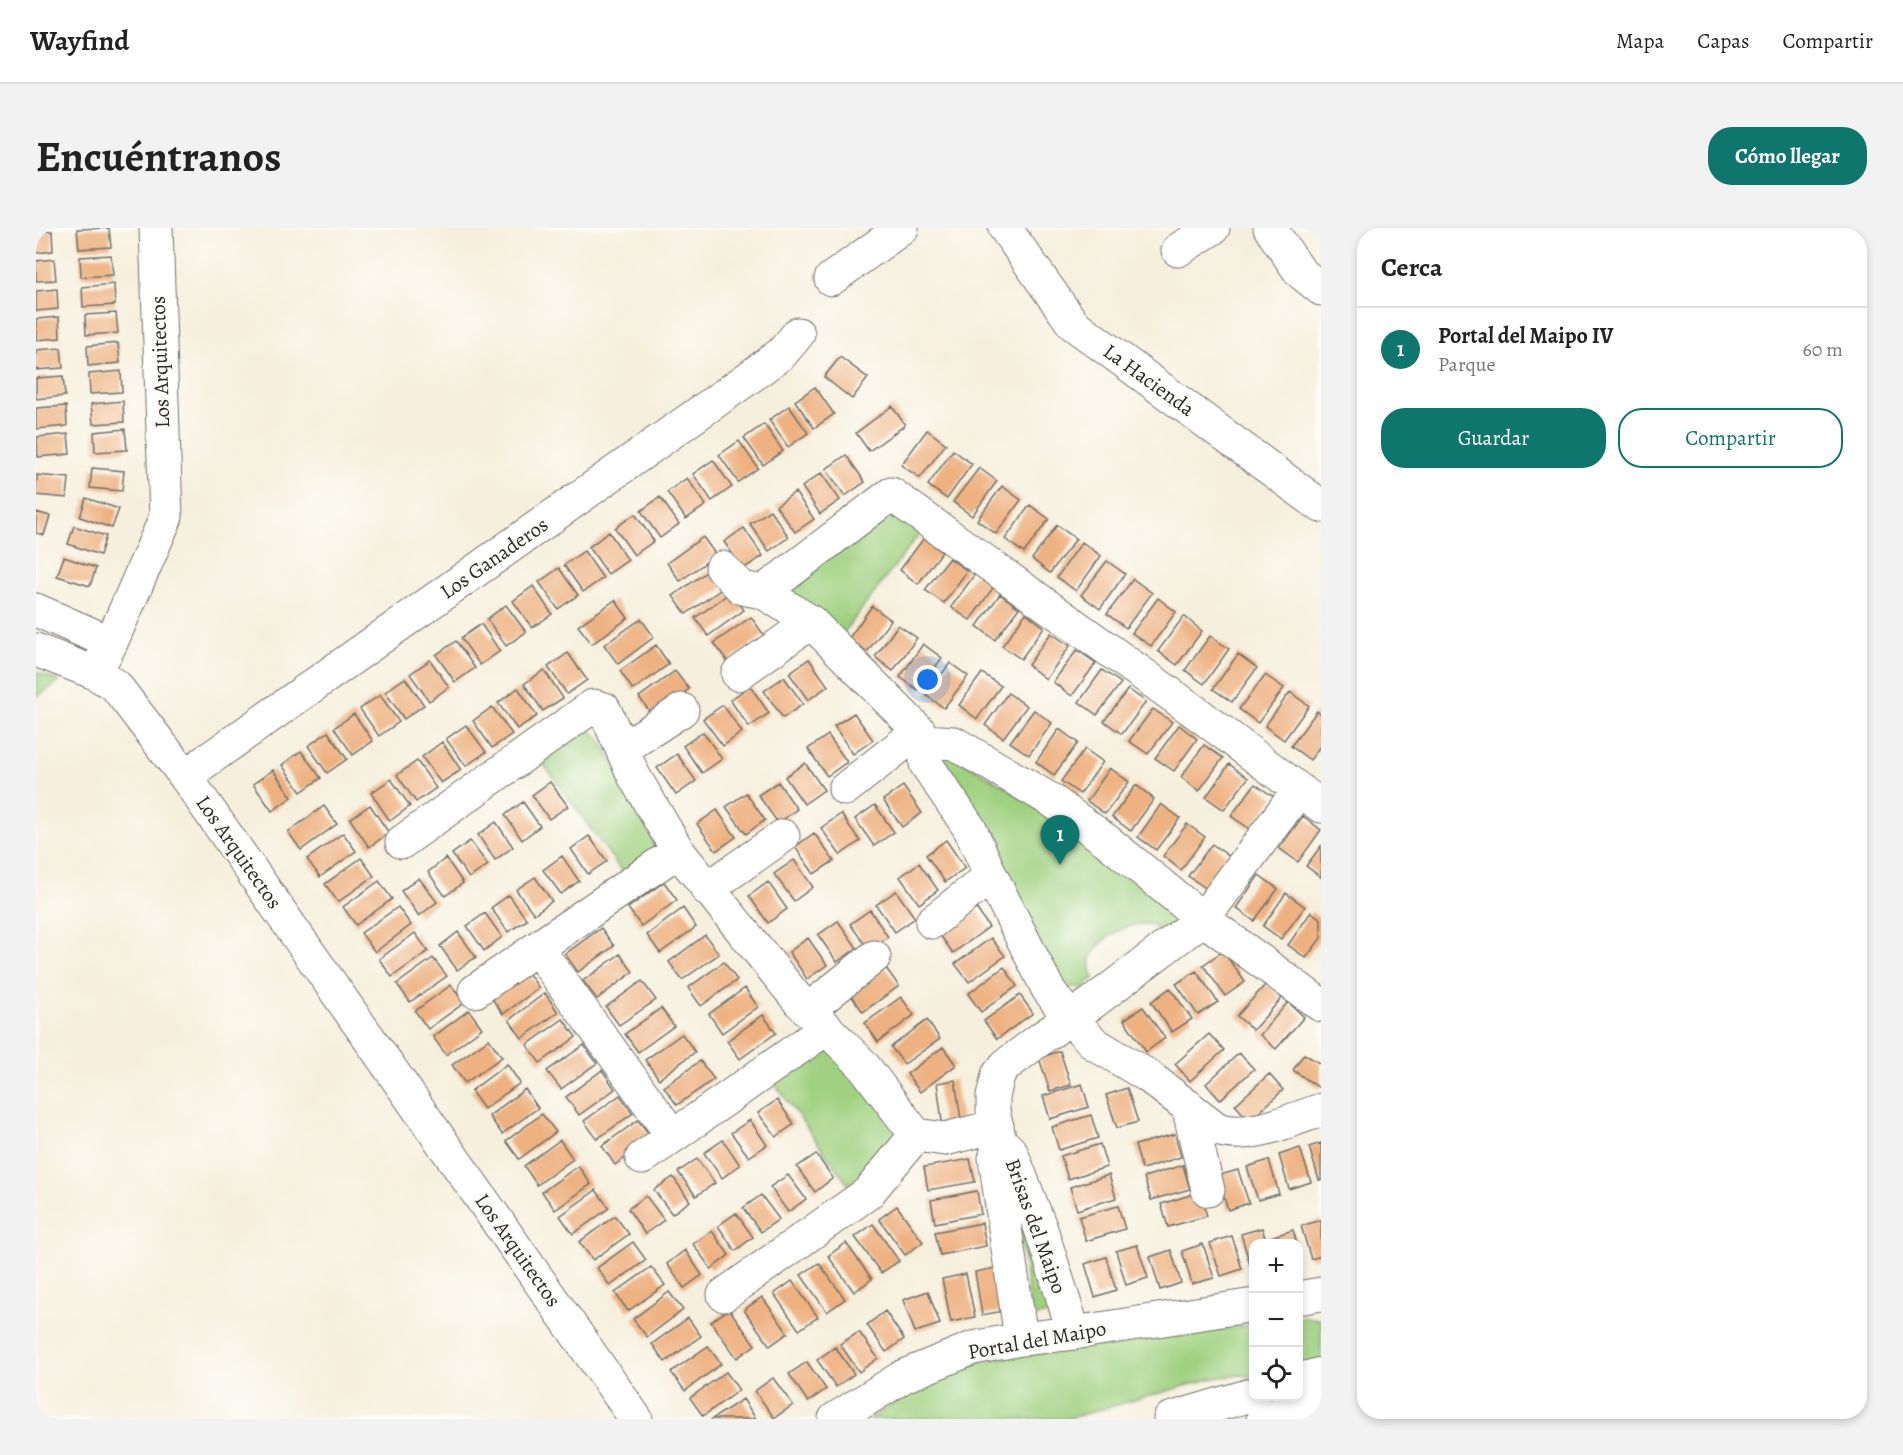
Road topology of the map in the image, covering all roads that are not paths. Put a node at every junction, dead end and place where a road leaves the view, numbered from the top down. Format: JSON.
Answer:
{"nodes":[{"id":1,"x":156,"y":228,"type":"edge"},
{"id":2,"x":902,"y":228,"type":"edge"},
{"id":3,"x":1005,"y":228,"type":"edge"},
{"id":4,"x":1213,"y":228,"type":"edge"},
{"id":5,"x":1270,"y":228,"type":"edge"},
{"id":6,"x":1178,"y":250,"type":"dead end"},
{"id":7,"x":831,"y":279,"type":"dead end"},
{"id":8,"x":1321,"y":289,"type":"edge"},
{"id":9,"x":798,"y":334,"type":"dead end"},
{"id":10,"x":1321,"y":506,"type":"edge"},
{"id":11,"x":722,"y":568,"type":"dead end"},
{"id":12,"x":763,"y":592,"type":"junction"},
{"id":13,"x":36,"y":610,"type":"edge"},
{"id":14,"x":811,"y":622,"type":"junction"},
{"id":15,"x":111,"y":643,"type":"junction"},
{"id":16,"x":36,"y":650,"type":"edge"},
{"id":17,"x":95,"y":673,"type":"junction"},
{"id":18,"x":738,"y":675,"type":"dead end"},
{"id":19,"x":682,"y":710,"type":"dead end"},
{"id":20,"x":922,"y":736,"type":"junction"},
{"id":21,"x":624,"y":748,"type":"junction"},
{"id":22,"x":185,"y":776,"type":"junction"},
{"id":23,"x":844,"y":789,"type":"dead end"},
{"id":24,"x":1310,"y":798,"type":"edge"},
{"id":25,"x":783,"y":836,"type":"dead end"},
{"id":26,"x":402,"y":842,"type":"dead end"},
{"id":27,"x":678,"y":851,"type":"junction"},
{"id":28,"x":991,"y":876,"type":"junction"},
{"id":29,"x":707,"y":889,"type":"junction"},
{"id":30,"x":1203,"y":919,"type":"junction"},
{"id":31,"x":932,"y":922,"type":"dead end"},
{"id":32,"x":537,"y":948,"type":"junction"},
{"id":33,"x":874,"y":957,"type":"dead end"},
{"id":34,"x":475,"y":991,"type":"dead end"},
{"id":35,"x":1321,"y":1005,"type":"edge"},
{"id":36,"x":818,"y":1019,"type":"junction"},
{"id":37,"x":1070,"y":1019,"type":"junction"},
{"id":38,"x":1188,"y":1106,"type":"junction"},
{"id":39,"x":1321,"y":1110,"type":"edge"},
{"id":40,"x":998,"y":1133,"type":"junction"},
{"id":41,"x":672,"y":1135,"type":"junction"},
{"id":42,"x":931,"y":1137,"type":"junction"},
{"id":43,"x":642,"y":1158,"type":"dead end"},
{"id":44,"x":1208,"y":1190,"type":"dead end"},
{"id":45,"x":1321,"y":1294,"type":"edge"},
{"id":46,"x":724,"y":1295,"type":"dead end"},
{"id":47,"x":1303,"y":1297,"type":"edge"},
{"id":48,"x":1249,"y":1306,"type":"edge"},
{"id":49,"x":1074,"y":1333,"type":"junction"},
{"id":50,"x":1021,"y":1339,"type":"junction"},
{"id":51,"x":1321,"y":1374,"type":"edge"},
{"id":52,"x":1303,"y":1379,"type":"edge"},
{"id":53,"x":1249,"y":1395,"type":"edge"},
{"id":54,"x":1321,"y":1400,"type":"edge"},
{"id":55,"x":636,"y":1419,"type":"edge"},
{"id":56,"x":835,"y":1419,"type":"edge"},
{"id":57,"x":1170,"y":1419,"type":"edge"},
{"id":58,"x":1263,"y":1419,"type":"edge"}],
"edges":[{"from":1,"to":15,"type":"street","name":"Los Arquitectos"},
{"from":2,"to":7,"type":"street"},
{"from":3,"to":10,"type":"street","name":"La Hacienda"},
{"from":4,"to":6,"type":"street"},
{"from":5,"to":8,"type":"street"},
{"from":9,"to":22,"type":"street","name":"Los Ganaderos"},
{"from":11,"to":12,"type":"street"},
{"from":12,"to":14,"type":"street"},
{"from":12,"to":24,"type":"street"},
{"from":13,"to":15,"type":"street"},
{"from":14,"to":18,"type":"street"},
{"from":14,"to":20,"type":"street"},
{"from":15,"to":17,"type":"street","name":"Los Arquitectos"},
{"from":16,"to":17,"type":"street"},
{"from":17,"to":22,"type":"street","name":"Los Arquitectos"},
{"from":19,"to":21,"type":"street"},
{"from":20,"to":23,"type":"street"},
{"from":20,"to":28,"type":"street"},
{"from":20,"to":30,"type":"street"},
{"from":21,"to":26,"type":"street"},
{"from":21,"to":27,"type":"street"},
{"from":22,"to":55,"type":"street","name":"Los Arquitectos"},
{"from":24,"to":30,"type":"street"},
{"from":25,"to":29,"type":"street"},
{"from":27,"to":29,"type":"street"},
{"from":27,"to":32,"type":"street"},
{"from":28,"to":31,"type":"street"},
{"from":28,"to":37,"type":"street"},
{"from":29,"to":36,"type":"street"},
{"from":30,"to":35,"type":"street"},
{"from":30,"to":37,"type":"street"},
{"from":32,"to":34,"type":"street"},
{"from":32,"to":41,"type":"street"},
{"from":33,"to":36,"type":"street"},
{"from":36,"to":41,"type":"street"},
{"from":36,"to":42,"type":"street"},
{"from":37,"to":38,"type":"street"},
{"from":37,"to":40,"type":"street"},
{"from":38,"to":39,"type":"street"},
{"from":38,"to":44,"type":"street"},
{"from":40,"to":42,"type":"street"},
{"from":40,"to":49,"type":"street","name":"Brisas del Maipo"},
{"from":40,"to":50,"type":"street","name":"Brisas del Maipo"},
{"from":41,"to":43,"type":"street"},
{"from":42,"to":46,"type":"street"},
{"from":45,"to":47,"type":"street"},
{"from":48,"to":49,"type":"street","name":"Portal del Maipo"},
{"from":49,"to":50,"type":"street","name":"Portal del Maipo"},
{"from":50,"to":56,"type":"street","name":"Portal del Maipo"},
{"from":51,"to":52,"type":"street"},
{"from":53,"to":57,"type":"street"},
{"from":54,"to":58,"type":"street"}]}
